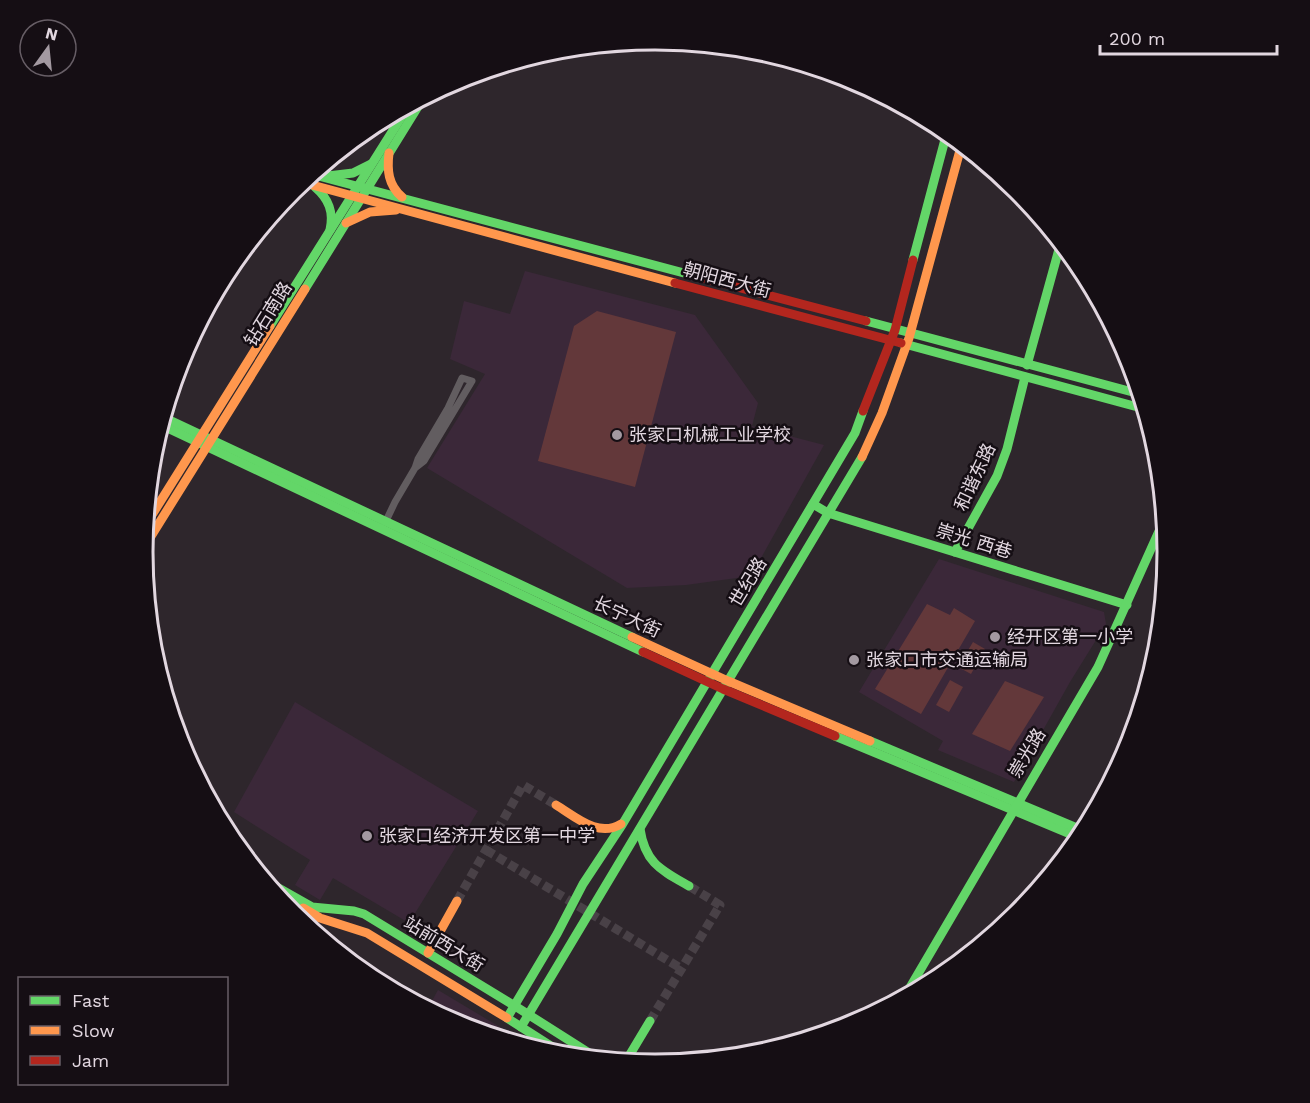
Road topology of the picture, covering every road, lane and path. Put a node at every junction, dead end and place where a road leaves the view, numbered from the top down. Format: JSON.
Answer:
{"nodes":[{"id":1,"x":415,"y":111,"type":"edge"},
{"id":2,"x":400,"y":119,"type":"edge"},
{"id":3,"x":944,"y":141,"type":"edge"},
{"id":4,"x":389,"y":151,"type":"junction"},
{"id":5,"x":960,"y":152,"type":"edge"},
{"id":6,"x":375,"y":160,"type":"junction"},
{"id":7,"x":322,"y":176,"type":"edge"},
{"id":8,"x":321,"y":177,"type":"edge"},
{"id":9,"x":313,"y":186,"type":"joint"},
{"id":10,"x":362,"y":188,"type":"junction"},
{"id":11,"x":356,"y":197,"type":"junction"},
{"id":12,"x":410,"y":201,"type":"junction"},
{"id":13,"x":408,"y":211,"type":"junction"},
{"id":14,"x":340,"y":229,"type":"junction"},
{"id":15,"x":329,"y":234,"type":"junction"},
{"id":16,"x":1058,"y":253,"type":"edge"},
{"id":17,"x":894,"y":330,"type":"junction"},
{"id":18,"x":910,"y":334,"type":"junction"},
{"id":19,"x":891,"y":340,"type":"junction"},
{"id":20,"x":906,"y":344,"type":"junction"},
{"id":21,"x":1027,"y":365,"type":"junction"},
{"id":22,"x":1025,"y":377,"type":"junction"},
{"id":23,"x":1130,"y":392,"type":"edge"},
{"id":24,"x":1135,"y":406,"type":"edge"},
{"id":25,"x":170,"y":421,"type":"edge"},
{"id":26,"x":169,"y":427,"type":"edge"},
{"id":27,"x":204,"y":441,"type":"junction"},
{"id":28,"x":415,"y":468,"type":"junction"},
{"id":29,"x":813,"y":504,"type":"junction"},
{"id":30,"x":155,"y":512,"type":"edge"},
{"id":31,"x":828,"y":513,"type":"junction"},
{"id":32,"x":386,"y":523,"type":"junction"},
{"id":33,"x":154,"y":530,"type":"edge"},
{"id":34,"x":1157,"y":537,"type":"edge"},
{"id":35,"x":955,"y":552,"type":"junction"},
{"id":36,"x":1127,"y":605,"type":"junction"},
{"id":37,"x":710,"y":677,"type":"junction"},
{"id":38,"x":726,"y":685,"type":"junction"},
{"id":39,"x":556,"y":805,"type":"tunnel mouth"},
{"id":40,"x":1015,"y":806,"type":"junction"},
{"id":41,"x":627,"y":817,"type":"junction"},
{"id":42,"x":642,"y":825,"type":"junction"},
{"id":43,"x":1074,"y":827,"type":"edge"},
{"id":44,"x":1070,"y":833,"type":"edge"},
{"id":45,"x":689,"y":886,"type":"tunnel mouth"},
{"id":46,"x":294,"y":899,"type":"edge"},
{"id":47,"x":296,"y":901,"type":"edge"},
{"id":48,"x":457,"y":901,"type":"tunnel mouth"},
{"id":49,"x":555,"y":937,"type":"junction"},
{"id":50,"x":569,"y":945,"type":"junction"},
{"id":51,"x":428,"y":953,"type":"junction"},
{"id":52,"x":913,"y":982,"type":"edge"},
{"id":53,"x":515,"y":1006,"type":"junction"},
{"id":54,"x":528,"y":1015,"type":"junction"},
{"id":55,"x":507,"y":1018,"type":"junction"},
{"id":56,"x":650,"y":1021,"type":"tunnel mouth"},
{"id":57,"x":521,"y":1027,"type":"junction"},
{"id":58,"x":542,"y":1040,"type":"edge"},
{"id":59,"x":580,"y":1048,"type":"edge"},
{"id":60,"x":631,"y":1053,"type":"edge"}],
"edges":[{"from":1,"to":4,"type":"main road","name":"钻石南路"},
{"from":2,"to":6,"type":"main road","name":"钻石南路"},
{"from":3,"to":17,"type":"main road","name":"世纪路"},
{"from":4,"to":10,"type":"main road","name":"钻石南路"},
{"from":4,"to":12,"type":"main road"},
{"from":5,"to":18,"type":"main road","name":"世纪路"},
{"from":6,"to":7,"type":"main road"},
{"from":6,"to":10,"type":"main road","name":"钻石南路"},
{"from":8,"to":10,"type":"main road","name":"朝阳西大街"},
{"from":9,"to":11,"type":"main road","name":"朝阳西大街"},
{"from":9,"to":15,"type":"main road"},
{"from":10,"to":11,"type":"main road","name":"钻石南路"},
{"from":10,"to":12,"type":"main road","name":"朝阳西大街"},
{"from":11,"to":13,"type":"main road","name":"朝阳西大街"},
{"from":11,"to":14,"type":"main road","name":"钻石南路"},
{"from":11,"to":15,"type":"main road","name":"钻石南路"},
{"from":12,"to":17,"type":"main road","name":"朝阳西大街"},
{"from":13,"to":14,"type":"main road"},
{"from":13,"to":19,"type":"main road","name":"朝阳西大街"},
{"from":14,"to":27,"type":"main road","name":"钻石南路"},
{"from":15,"to":27,"type":"main road","name":"钻石南路"},
{"from":16,"to":21,"type":"main road"},
{"from":17,"to":18,"type":"main road","name":"朝阳西大街"},
{"from":17,"to":19,"type":"main road","name":"世纪路"},
{"from":18,"to":20,"type":"main road","name":"世纪路"},
{"from":18,"to":21,"type":"main road","name":"朝阳西大街"},
{"from":19,"to":20,"type":"main road","name":"朝阳西大街"},
{"from":19,"to":29,"type":"main road","name":"世纪路"},
{"from":20,"to":22,"type":"main road","name":"朝阳西大街"},
{"from":20,"to":31,"type":"main road","name":"世纪路"},
{"from":21,"to":23,"type":"main road","name":"朝阳西大街"},
{"from":22,"to":24,"type":"main road","name":"朝阳西大街"},
{"from":22,"to":35,"type":"main road","name":"和谐东路"},
{"from":25,"to":27,"type":"main road","name":"长宁大街"},
{"from":26,"to":27,"type":"main road","name":"长宁大街"},
{"from":27,"to":30,"type":"main road","name":"钻石南路"},
{"from":27,"to":32,"type":"main road","name":"长宁大街"},
{"from":27,"to":33,"type":"main road","name":"钻石南路"},
{"from":27,"to":37,"type":"main road","name":"长宁大街"},
{"from":28,"to":28,"type":"street"},
{"from":28,"to":32,"type":"street"},
{"from":29,"to":31,"type":"main road","name":"崇光 西巷"},
{"from":29,"to":37,"type":"main road","name":"世纪路"},
{"from":31,"to":35,"type":"main road","name":"崇光 西巷"},
{"from":31,"to":38,"type":"main road","name":"世纪路"},
{"from":32,"to":37,"type":"main road","name":"长宁大街"},
{"from":34,"to":36,"type":"main road","name":"崇光路"},
{"from":35,"to":36,"type":"main road","name":"崇光 西巷"},
{"from":36,"to":40,"type":"main road","name":"崇光路"},
{"from":37,"to":38,"type":"main road","name":"长宁大街"},
{"from":37,"to":41,"type":"main road","name":"世纪路"},
{"from":38,"to":40,"type":"main road","name":"长宁大街"},
{"from":38,"to":42,"type":"main road","name":"世纪路"},
{"from":39,"to":41,"type":"main road"},
{"from":40,"to":43,"type":"main road","name":"长宁大街"},
{"from":40,"to":44,"type":"main road","name":"长宁大街"},
{"from":40,"to":52,"type":"main road","name":"崇光路"},
{"from":41,"to":42,"type":"main road"},
{"from":41,"to":49,"type":"main road","name":"世纪路"},
{"from":42,"to":45,"type":"main road"},
{"from":42,"to":50,"type":"main road","name":"世纪路"},
{"from":46,"to":51,"type":"main road","name":"站前西大街"},
{"from":47,"to":55,"type":"main road","name":"站前西大街"},
{"from":48,"to":51,"type":"main road"},
{"from":49,"to":50,"type":"main road"},
{"from":49,"to":53,"type":"main road","name":"世纪路"},
{"from":50,"to":54,"type":"main road","name":"世纪路"},
{"from":51,"to":53,"type":"main road","name":"站前西大街"},
{"from":53,"to":54,"type":"main road","name":"站前西大街"},
{"from":53,"to":55,"type":"main road","name":"世纪路"},
{"from":54,"to":57,"type":"main road","name":"世纪路"},
{"from":54,"to":59,"type":"main road","name":"站前西大街"},
{"from":55,"to":57,"type":"main road","name":"站前西大街"},
{"from":56,"to":60,"type":"main road"},
{"from":57,"to":58,"type":"main road","name":"站前西大街"}]}
